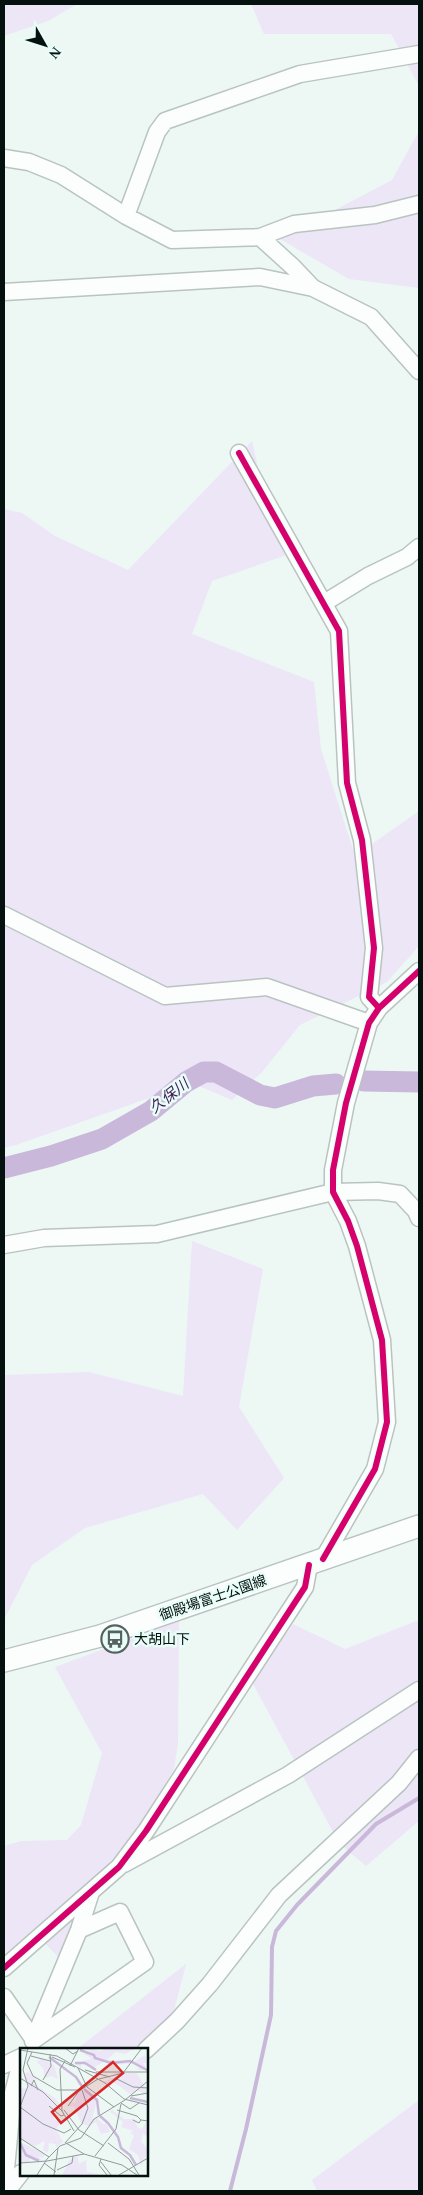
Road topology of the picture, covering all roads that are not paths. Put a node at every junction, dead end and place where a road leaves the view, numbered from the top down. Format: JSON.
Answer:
{"nodes":[{"id":1,"x":419,"y":54,"type":"edge"},
{"id":2,"x":4,"y":158,"type":"edge"},
{"id":3,"x":419,"y":204,"type":"edge"},
{"id":4,"x":126,"y":216,"type":"junction"},
{"id":5,"x":260,"y":237,"type":"junction"},
{"id":6,"x":313,"y":288,"type":"junction"},
{"id":7,"x":4,"y":292,"type":"edge"},
{"id":8,"x":419,"y":371,"type":"edge"},
{"id":9,"x":239,"y":453,"type":"dead end"},
{"id":10,"x":419,"y":547,"type":"edge"},
{"id":11,"x":324,"y":603,"type":"junction"},
{"id":12,"x":4,"y":915,"type":"edge"},
{"id":13,"x":419,"y":971,"type":"edge"},
{"id":14,"x":378,"y":1008,"type":"junction"},
{"id":15,"x":369,"y":1023,"type":"junction"},
{"id":16,"x":333,"y":1192,"type":"junction"},
{"id":17,"x":419,"y":1218,"type":"edge"},
{"id":18,"x":4,"y":1245,"type":"edge"},
{"id":19,"x":419,"y":1526,"type":"edge"},
{"id":20,"x":316,"y":1562,"type":"junction"},
{"id":21,"x":4,"y":1661,"type":"edge"},
{"id":22,"x":419,"y":1690,"type":"edge"},
{"id":23,"x":419,"y":1758,"type":"edge"},
{"id":24,"x":119,"y":1867,"type":"junction"},
{"id":25,"x":91,"y":1892,"type":"junction"},
{"id":26,"x":79,"y":1930,"type":"junction"},
{"id":27,"x":4,"y":1968,"type":"edge"},
{"id":28,"x":4,"y":1997,"type":"edge"},
{"id":29,"x":31,"y":2044,"type":"edge"},
{"id":30,"x":148,"y":2048,"type":"edge"},
{"id":31,"x":20,"y":2057,"type":"edge"},
{"id":32,"x":4,"y":2065,"type":"edge"},
{"id":33,"x":20,"y":2066,"type":"edge"},
{"id":34,"x":20,"y":2174,"type":"edge"},
{"id":35,"x":6,"y":2191,"type":"edge"}],
"edges":[{"from":1,"to":4,"type":"street"},
{"from":2,"to":4,"type":"street"},
{"from":3,"to":5,"type":"street"},
{"from":4,"to":5,"type":"street"},
{"from":5,"to":6,"type":"street"},
{"from":6,"to":7,"type":"street"},
{"from":6,"to":8,"type":"street"},
{"from":9,"to":11,"type":"street"},
{"from":10,"to":11,"type":"street"},
{"from":11,"to":14,"type":"street"},
{"from":12,"to":15,"type":"street"},
{"from":13,"to":14,"type":"street"},
{"from":14,"to":15,"type":"street"},
{"from":15,"to":16,"type":"street"},
{"from":16,"to":17,"type":"street"},
{"from":16,"to":18,"type":"street"},
{"from":16,"to":20,"type":"street"},
{"from":19,"to":20,"type":"main road","name":"御殿場富士公園線"},
{"from":20,"to":21,"type":"main road","name":"御殿場富士公園線"},
{"from":20,"to":24,"type":"street"},
{"from":22,"to":24,"type":"street"},
{"from":23,"to":30,"type":"street"},
{"from":24,"to":25,"type":"street"},
{"from":25,"to":26,"type":"street"},
{"from":25,"to":27,"type":"street"},
{"from":26,"to":29,"type":"street"},
{"from":26,"to":29,"type":"street"},
{"from":28,"to":29,"type":"street"},
{"from":31,"to":32,"type":"street"},
{"from":33,"to":35,"type":"street"},
{"from":34,"to":35,"type":"street"}]}
